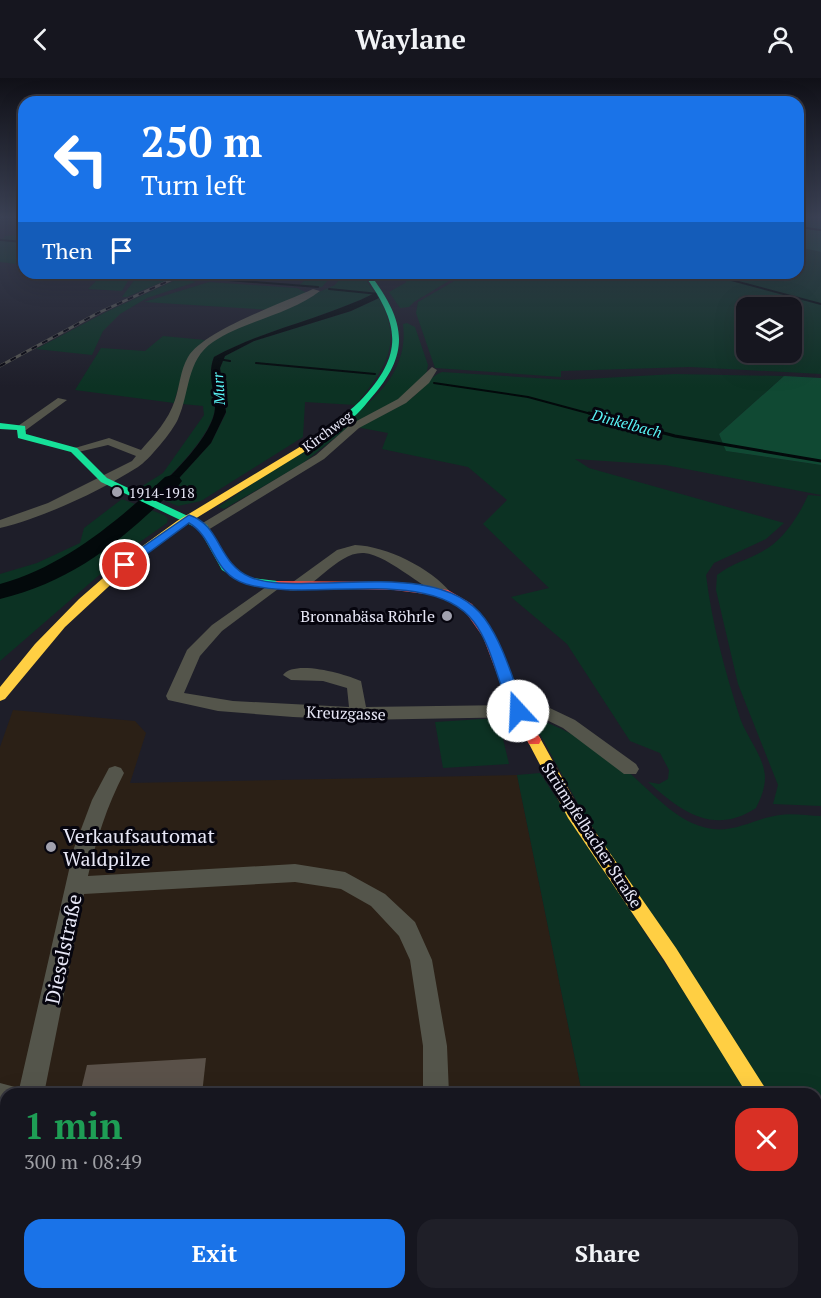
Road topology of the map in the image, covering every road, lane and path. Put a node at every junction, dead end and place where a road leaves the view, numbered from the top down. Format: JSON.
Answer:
{"nodes":[{"id":1,"x":370,"y":279,"type":"edge"},
{"id":2,"x":316,"y":291,"type":"dead end"},
{"id":3,"x":432,"y":370,"type":"dead end"},
{"id":4,"x":62,"y":400,"type":"dead end"},
{"id":5,"x":0,"y":426,"type":"edge"},
{"id":6,"x":22,"y":428,"type":"junction"},
{"id":7,"x":74,"y":450,"type":"junction"},
{"id":8,"x":145,"y":455,"type":"junction"},
{"id":9,"x":104,"y":480,"type":"junction"},
{"id":10,"x":189,"y":519,"type":"junction"},
{"id":11,"x":0,"y":524,"type":"edge"},
{"id":12,"x":203,"y":527,"type":"junction"},
{"id":13,"x":273,"y":586,"type":"junction"},
{"id":14,"x":293,"y":587,"type":"junction"},
{"id":15,"x":444,"y":593,"type":"junction"},
{"id":16,"x":291,"y":675,"type":"dead end"},
{"id":17,"x":0,"y":696,"type":"edge"},
{"id":18,"x":516,"y":704,"type":"junction"},
{"id":19,"x":358,"y":714,"type":"junction"},
{"id":20,"x":630,"y":769,"type":"dead end"},
{"id":21,"x":115,"y":773,"type":"dead end"},
{"id":22,"x":77,"y":886,"type":"junction"},
{"id":23,"x":30,"y":1088,"type":"edge"},
{"id":24,"x":436,"y":1088,"type":"edge"},
{"id":25,"x":755,"y":1088,"type":"edge"}],
"edges":[{"from":1,"to":10,"type":"street"},
{"from":2,"to":8,"type":"street"},
{"from":3,"to":12,"type":"street","name":"Kirchweg"},
{"from":4,"to":6,"type":"street"},
{"from":5,"to":6,"type":"street"},
{"from":6,"to":7,"type":"street"},
{"from":7,"to":8,"type":"street"},
{"from":7,"to":9,"type":"street"},
{"from":8,"to":9,"type":"street"},
{"from":9,"to":10,"type":"street"},
{"from":9,"to":11,"type":"street"},
{"from":10,"to":12,"type":"street"},
{"from":10,"to":17,"type":"street"},
{"from":12,"to":13,"type":"street","name":"Strümpfelbacher Straße"},
{"from":13,"to":14,"type":"street","name":"Strümpfelbacher Straße"},
{"from":13,"to":19,"type":"street","name":"Kreuzgasse"},
{"from":14,"to":15,"type":"street","name":"Strümpfelbacher Straße"},
{"from":14,"to":15,"type":"street"},
{"from":15,"to":18,"type":"street","name":"Strümpfelbacher Straße"},
{"from":16,"to":19,"type":"street"},
{"from":18,"to":19,"type":"street","name":"Kreuzgasse"},
{"from":18,"to":20,"type":"street"},
{"from":18,"to":25,"type":"street","name":"Strümpfelbacher Straße"},
{"from":21,"to":22,"type":"street","name":"Dieselstraße"},
{"from":22,"to":23,"type":"street","name":"Dieselstraße"},
{"from":22,"to":24,"type":"street"}]}
